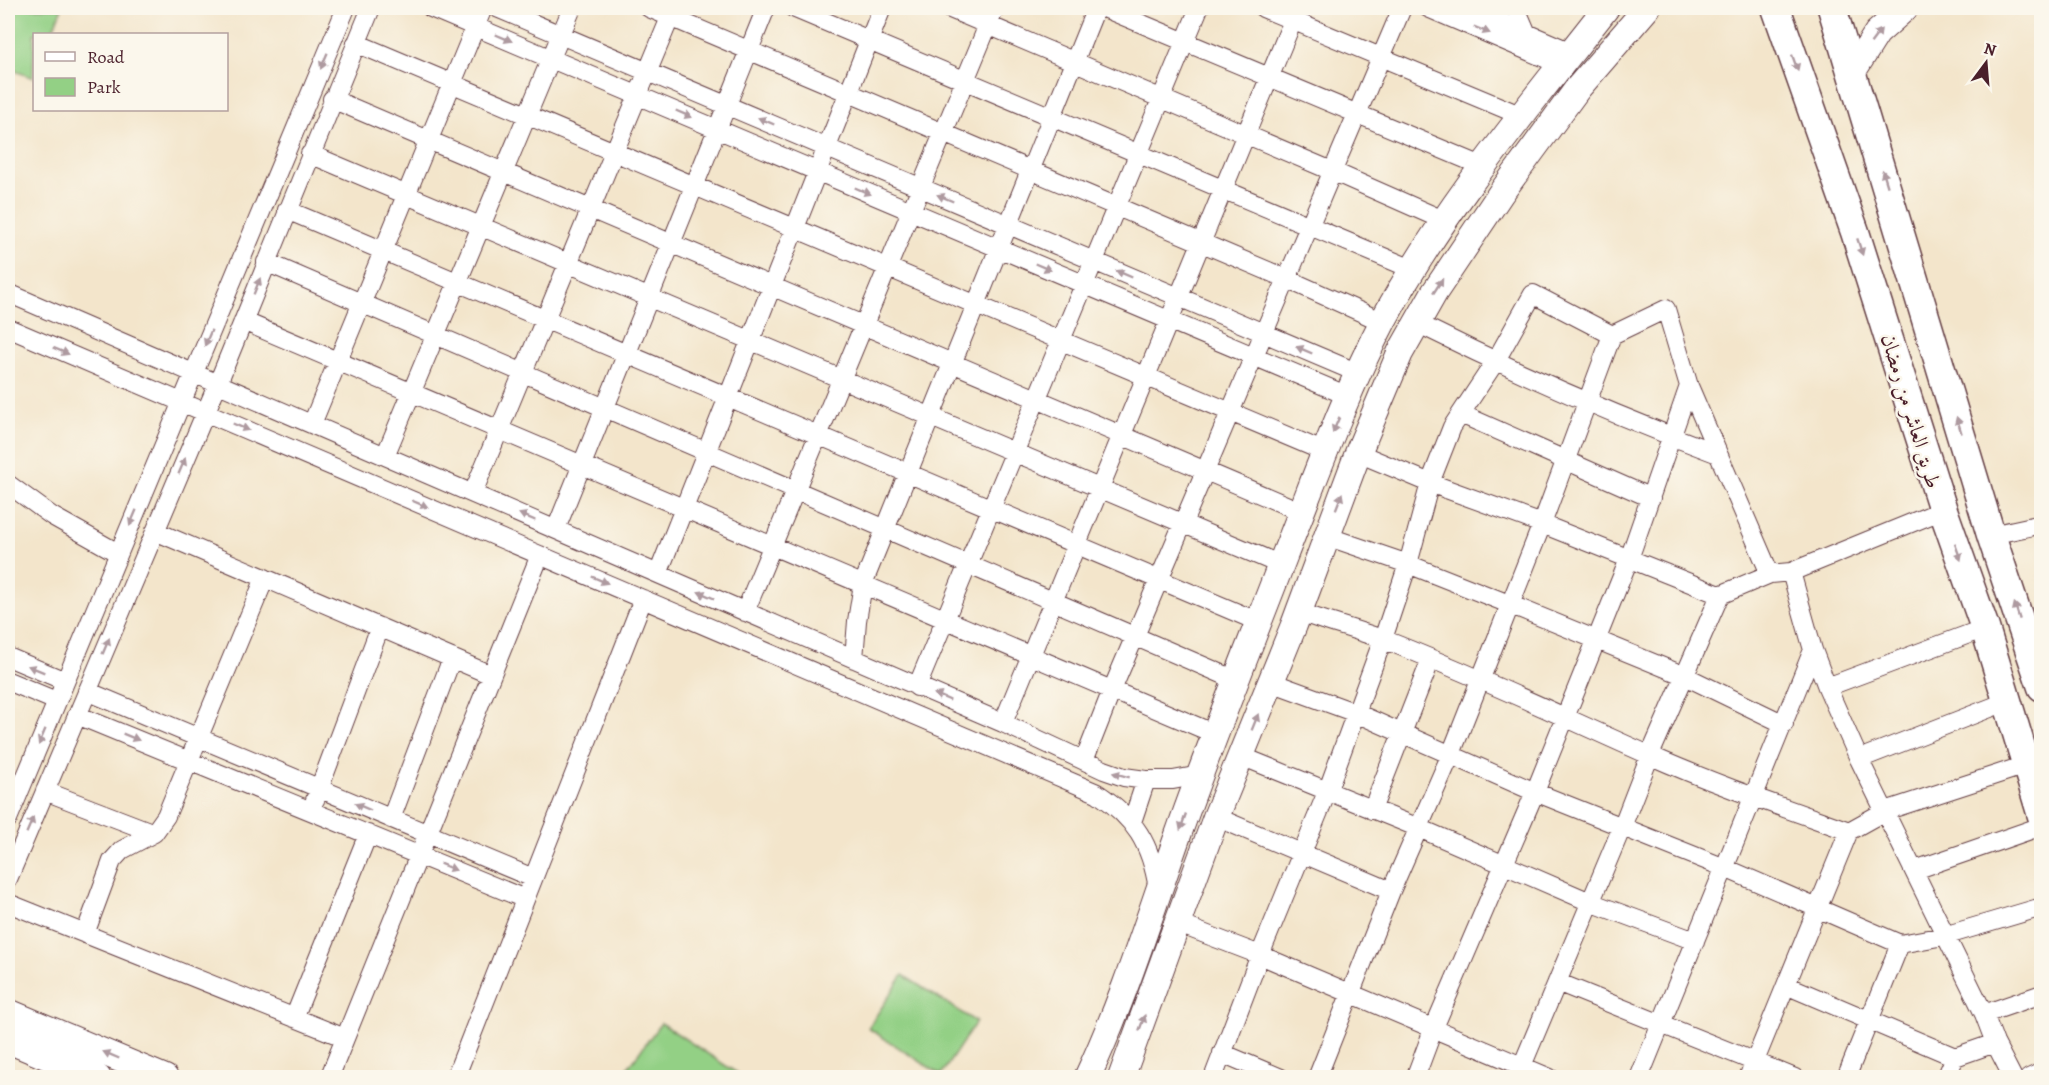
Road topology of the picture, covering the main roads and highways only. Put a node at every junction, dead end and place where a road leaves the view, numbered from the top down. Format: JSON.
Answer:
{"nodes":[{"id":1,"x":1606,"y":8,"type":"edge"},
{"id":2,"x":1647,"y":8,"type":"edge"},
{"id":3,"x":1776,"y":8,"type":"edge"},
{"id":4,"x":1832,"y":8,"type":"edge"},
{"id":5,"x":1905,"y":8,"type":"edge"},
{"id":6,"x":1853,"y":71,"type":"junction"},
{"id":7,"x":2042,"y":687,"type":"edge"},
{"id":8,"x":2042,"y":816,"type":"edge"},
{"id":9,"x":8,"y":1012,"type":"edge"},
{"id":10,"x":8,"y":1040,"type":"edge"},
{"id":11,"x":69,"y":1072,"type":"edge"},
{"id":12,"x":98,"y":1077,"type":"edge"},
{"id":13,"x":165,"y":1077,"type":"edge"},
{"id":14,"x":1087,"y":1077,"type":"edge"},
{"id":15,"x":1121,"y":1077,"type":"edge"}],
"edges":[{"from":1,"to":14,"type":"main road","one_way":true},
{"from":15,"to":2,"type":"main road","one_way":true},
{"from":3,"to":8,"type":"main road","name":"طريق العاشر من رمضان","one_way":true},
{"from":4,"to":6,"type":"main road","name":"طريق العاشر من رمضان"},
{"from":6,"to":5,"type":"main road","one_way":true},
{"from":7,"to":6,"type":"main road","name":"طريق العاشر من رمضان","one_way":true},
{"from":13,"to":9,"type":"main road","one_way":true},
{"from":10,"to":11,"type":"main road"},
{"from":11,"to":12,"type":"main road"}]}
